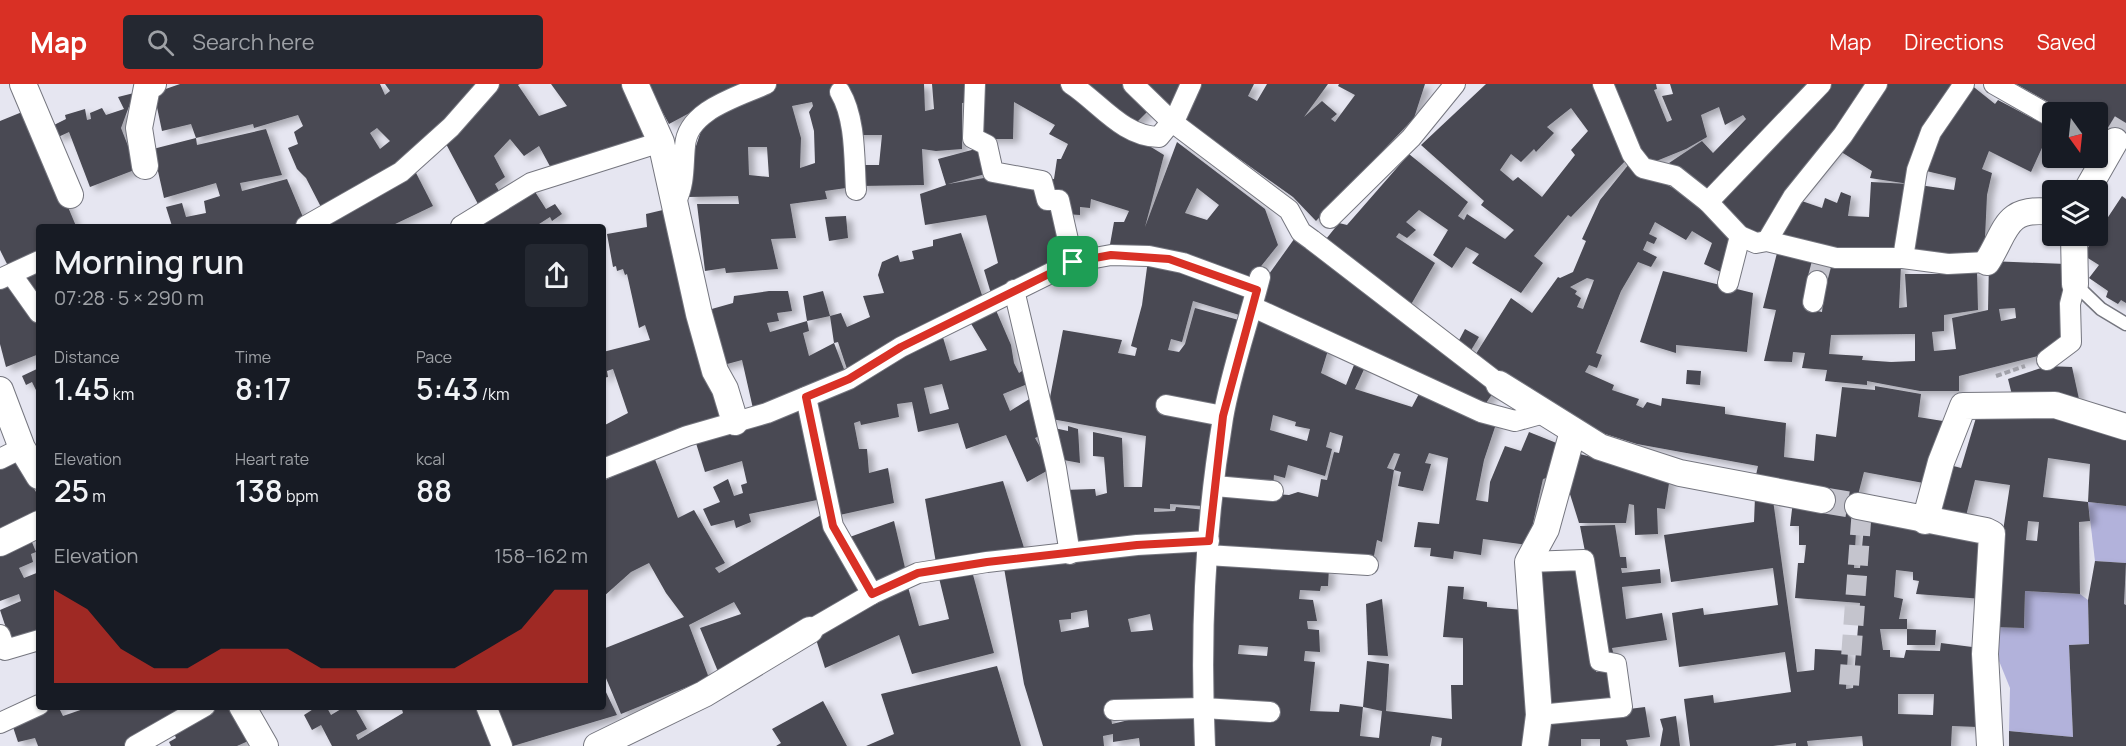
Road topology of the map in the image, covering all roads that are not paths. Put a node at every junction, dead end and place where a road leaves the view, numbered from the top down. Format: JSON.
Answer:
{"nodes":[{"id":1,"x":23,"y":84,"type":"edge"},
{"id":2,"x":153,"y":84,"type":"edge"},
{"id":3,"x":489,"y":84,"type":"edge"},
{"id":4,"x":635,"y":84,"type":"edge"},
{"id":5,"x":766,"y":84,"type":"edge"},
{"id":6,"x":975,"y":84,"type":"edge"},
{"id":7,"x":1071,"y":84,"type":"edge"},
{"id":8,"x":1133,"y":84,"type":"edge"},
{"id":9,"x":1191,"y":84,"type":"edge"},
{"id":10,"x":1455,"y":84,"type":"edge"},
{"id":11,"x":1603,"y":84,"type":"edge"},
{"id":12,"x":1821,"y":84,"type":"edge"},
{"id":13,"x":1877,"y":84,"type":"edge"},
{"id":14,"x":1964,"y":84,"type":"edge"},
{"id":15,"x":1994,"y":84,"type":"edge"},
{"id":16,"x":840,"y":92,"type":"dead end"},
{"id":17,"x":2042,"y":111,"type":"edge"},
{"id":18,"x":1171,"y":121,"type":"junction"},
{"id":19,"x":2115,"y":141,"type":"tunnel mouth"},
{"id":20,"x":661,"y":142,"type":"junction"},
{"id":21,"x":145,"y":166,"type":"dead end"},
{"id":22,"x":2093,"y":180,"type":"edge"},
{"id":23,"x":856,"y":190,"type":"dead end"},
{"id":24,"x":70,"y":195,"type":"dead end"},
{"id":25,"x":676,"y":201,"type":"junction"},
{"id":26,"x":1708,"y":202,"type":"junction"},
{"id":27,"x":2042,"y":213,"type":"edge"},
{"id":28,"x":1330,"y":218,"type":"dead end"},
{"id":29,"x":310,"y":224,"type":"edge"},
{"id":30,"x":464,"y":224,"type":"edge"},
{"id":31,"x":1740,"y":236,"type":"junction"},
{"id":32,"x":1767,"y":241,"type":"junction"},
{"id":33,"x":2074,"y":246,"type":"edge"},
{"id":34,"x":1903,"y":258,"type":"junction"},
{"id":35,"x":36,"y":262,"type":"edge"},
{"id":36,"x":1073,"y":262,"type":"junction"},
{"id":37,"x":1987,"y":262,"type":"joint"},
{"id":38,"x":6,"y":277,"type":"edge"},
{"id":39,"x":1817,"y":281,"type":"tunnel mouth"},
{"id":40,"x":1728,"y":283,"type":"dead end"},
{"id":41,"x":2075,"y":284,"type":"junction"},
{"id":42,"x":1014,"y":290,"type":"junction"},
{"id":43,"x":1256,"y":291,"type":"junction"},
{"id":44,"x":1813,"y":302,"type":"dead end"},
{"id":45,"x":36,"y":310,"type":"edge"},
{"id":46,"x":2126,"y":324,"type":"edge"},
{"id":47,"x":2047,"y":360,"type":"dead end"},
{"id":48,"x":1499,"y":384,"type":"joint"},
{"id":49,"x":0,"y":390,"type":"edge"},
{"id":50,"x":806,"y":397,"type":"junction"},
{"id":51,"x":1166,"y":405,"type":"dead end"},
{"id":52,"x":1544,"y":414,"type":"junction"},
{"id":53,"x":1223,"y":416,"type":"junction"},
{"id":54,"x":735,"y":422,"type":"junction"},
{"id":55,"x":2126,"y":427,"type":"edge"},
{"id":56,"x":1573,"y":431,"type":"junction"},
{"id":57,"x":11,"y":453,"type":"edge"},
{"id":58,"x":606,"y":468,"type":"edge"},
{"id":59,"x":36,"y":474,"type":"edge"},
{"id":60,"x":1215,"y":486,"type":"junction"},
{"id":61,"x":1273,"y":492,"type":"dead end"},
{"id":62,"x":1822,"y":500,"type":"tunnel mouth"},
{"id":63,"x":1858,"y":506,"type":"tunnel mouth"},
{"id":64,"x":1925,"y":521,"type":"junction"},
{"id":65,"x":36,"y":525,"type":"edge"},
{"id":66,"x":0,"y":543,"type":"edge"},
{"id":67,"x":1208,"y":548,"type":"junction"},
{"id":68,"x":1070,"y":554,"type":"junction"},
{"id":69,"x":1528,"y":561,"type":"junction"},
{"id":70,"x":1368,"y":565,"type":"dead end"},
{"id":71,"x":872,"y":594,"type":"junction"},
{"id":72,"x":810,"y":630,"type":"joint"},
{"id":73,"x":0,"y":635,"type":"edge"},
{"id":74,"x":36,"y":641,"type":"edge"},
{"id":75,"x":36,"y":706,"type":"edge"},
{"id":76,"x":1203,"y":708,"type":"junction"},
{"id":77,"x":198,"y":710,"type":"edge"},
{"id":78,"x":244,"y":710,"type":"edge"},
{"id":79,"x":488,"y":710,"type":"edge"},
{"id":80,"x":1114,"y":710,"type":"dead end"},
{"id":81,"x":1270,"y":712,"type":"dead end"},
{"id":82,"x":1539,"y":715,"type":"junction"},
{"id":83,"x":0,"y":723,"type":"edge"},
{"id":84,"x":135,"y":746,"type":"edge"},
{"id":85,"x":265,"y":746,"type":"edge"},
{"id":86,"x":502,"y":746,"type":"edge"},
{"id":87,"x":597,"y":746,"type":"edge"},
{"id":88,"x":1204,"y":746,"type":"edge"},
{"id":89,"x":1535,"y":746,"type":"edge"},
{"id":90,"x":1990,"y":746,"type":"edge"}],
"edges":[{"from":1,"to":24,"type":"street"},
{"from":2,"to":21,"type":"street"},
{"from":3,"to":29,"type":"street"},
{"from":4,"to":20,"type":"street"},
{"from":5,"to":25,"type":"street"},
{"from":6,"to":36,"type":"street"},
{"from":7,"to":18,"type":"street"},
{"from":8,"to":18,"type":"street"},
{"from":9,"to":18,"type":"street"},
{"from":10,"to":28,"type":"street"},
{"from":11,"to":26,"type":"street"},
{"from":12,"to":26,"type":"street"},
{"from":13,"to":32,"type":"street"},
{"from":14,"to":34,"type":"street"},
{"from":15,"to":17,"type":"street"},
{"from":16,"to":23,"type":"street"},
{"from":18,"to":48,"type":"street"},
{"from":19,"to":22,"type":"street"},
{"from":20,"to":25,"type":"street"},
{"from":20,"to":30,"type":"street"},
{"from":25,"to":54,"type":"street"},
{"from":26,"to":31,"type":"street"},
{"from":27,"to":37,"type":"street"},
{"from":31,"to":32,"type":"street"},
{"from":31,"to":40,"type":"street"},
{"from":32,"to":34,"type":"street"},
{"from":33,"to":41,"type":"street"},
{"from":34,"to":37,"type":"street"},
{"from":35,"to":38,"type":"street"},
{"from":36,"to":42,"type":"street"},
{"from":36,"to":43,"type":"street"},
{"from":38,"to":45,"type":"street"},
{"from":39,"to":44,"type":"street"},
{"from":41,"to":46,"type":"lane"},
{"from":41,"to":47,"type":"street"},
{"from":42,"to":50,"type":"street"},
{"from":42,"to":68,"type":"street"},
{"from":43,"to":52,"type":"street"},
{"from":43,"to":53,"type":"street"},
{"from":48,"to":52,"type":"street"},
{"from":49,"to":57,"type":"street"},
{"from":50,"to":54,"type":"street"},
{"from":50,"to":71,"type":"street"},
{"from":51,"to":53,"type":"street"},
{"from":52,"to":56,"type":"street"},
{"from":53,"to":60,"type":"street"},
{"from":54,"to":58,"type":"street"},
{"from":55,"to":64,"type":"street"},
{"from":56,"to":62,"type":"street"},
{"from":56,"to":69,"type":"street"},
{"from":57,"to":59,"type":"street"},
{"from":60,"to":61,"type":"street"},
{"from":60,"to":67,"type":"street"},
{"from":63,"to":64,"type":"street"},
{"from":64,"to":90,"type":"street"},
{"from":65,"to":66,"type":"street"},
{"from":67,"to":68,"type":"street"},
{"from":67,"to":70,"type":"street"},
{"from":67,"to":76,"type":"street"},
{"from":68,"to":71,"type":"street"},
{"from":69,"to":82,"type":"street"},
{"from":69,"to":82,"type":"street"},
{"from":71,"to":72,"type":"street"},
{"from":72,"to":87,"type":"street"},
{"from":73,"to":74,"type":"street"},
{"from":75,"to":83,"type":"street"},
{"from":76,"to":80,"type":"street"},
{"from":76,"to":81,"type":"street"},
{"from":76,"to":88,"type":"street"},
{"from":77,"to":84,"type":"street"},
{"from":78,"to":85,"type":"street"},
{"from":79,"to":86,"type":"street"},
{"from":82,"to":89,"type":"street"}]}
